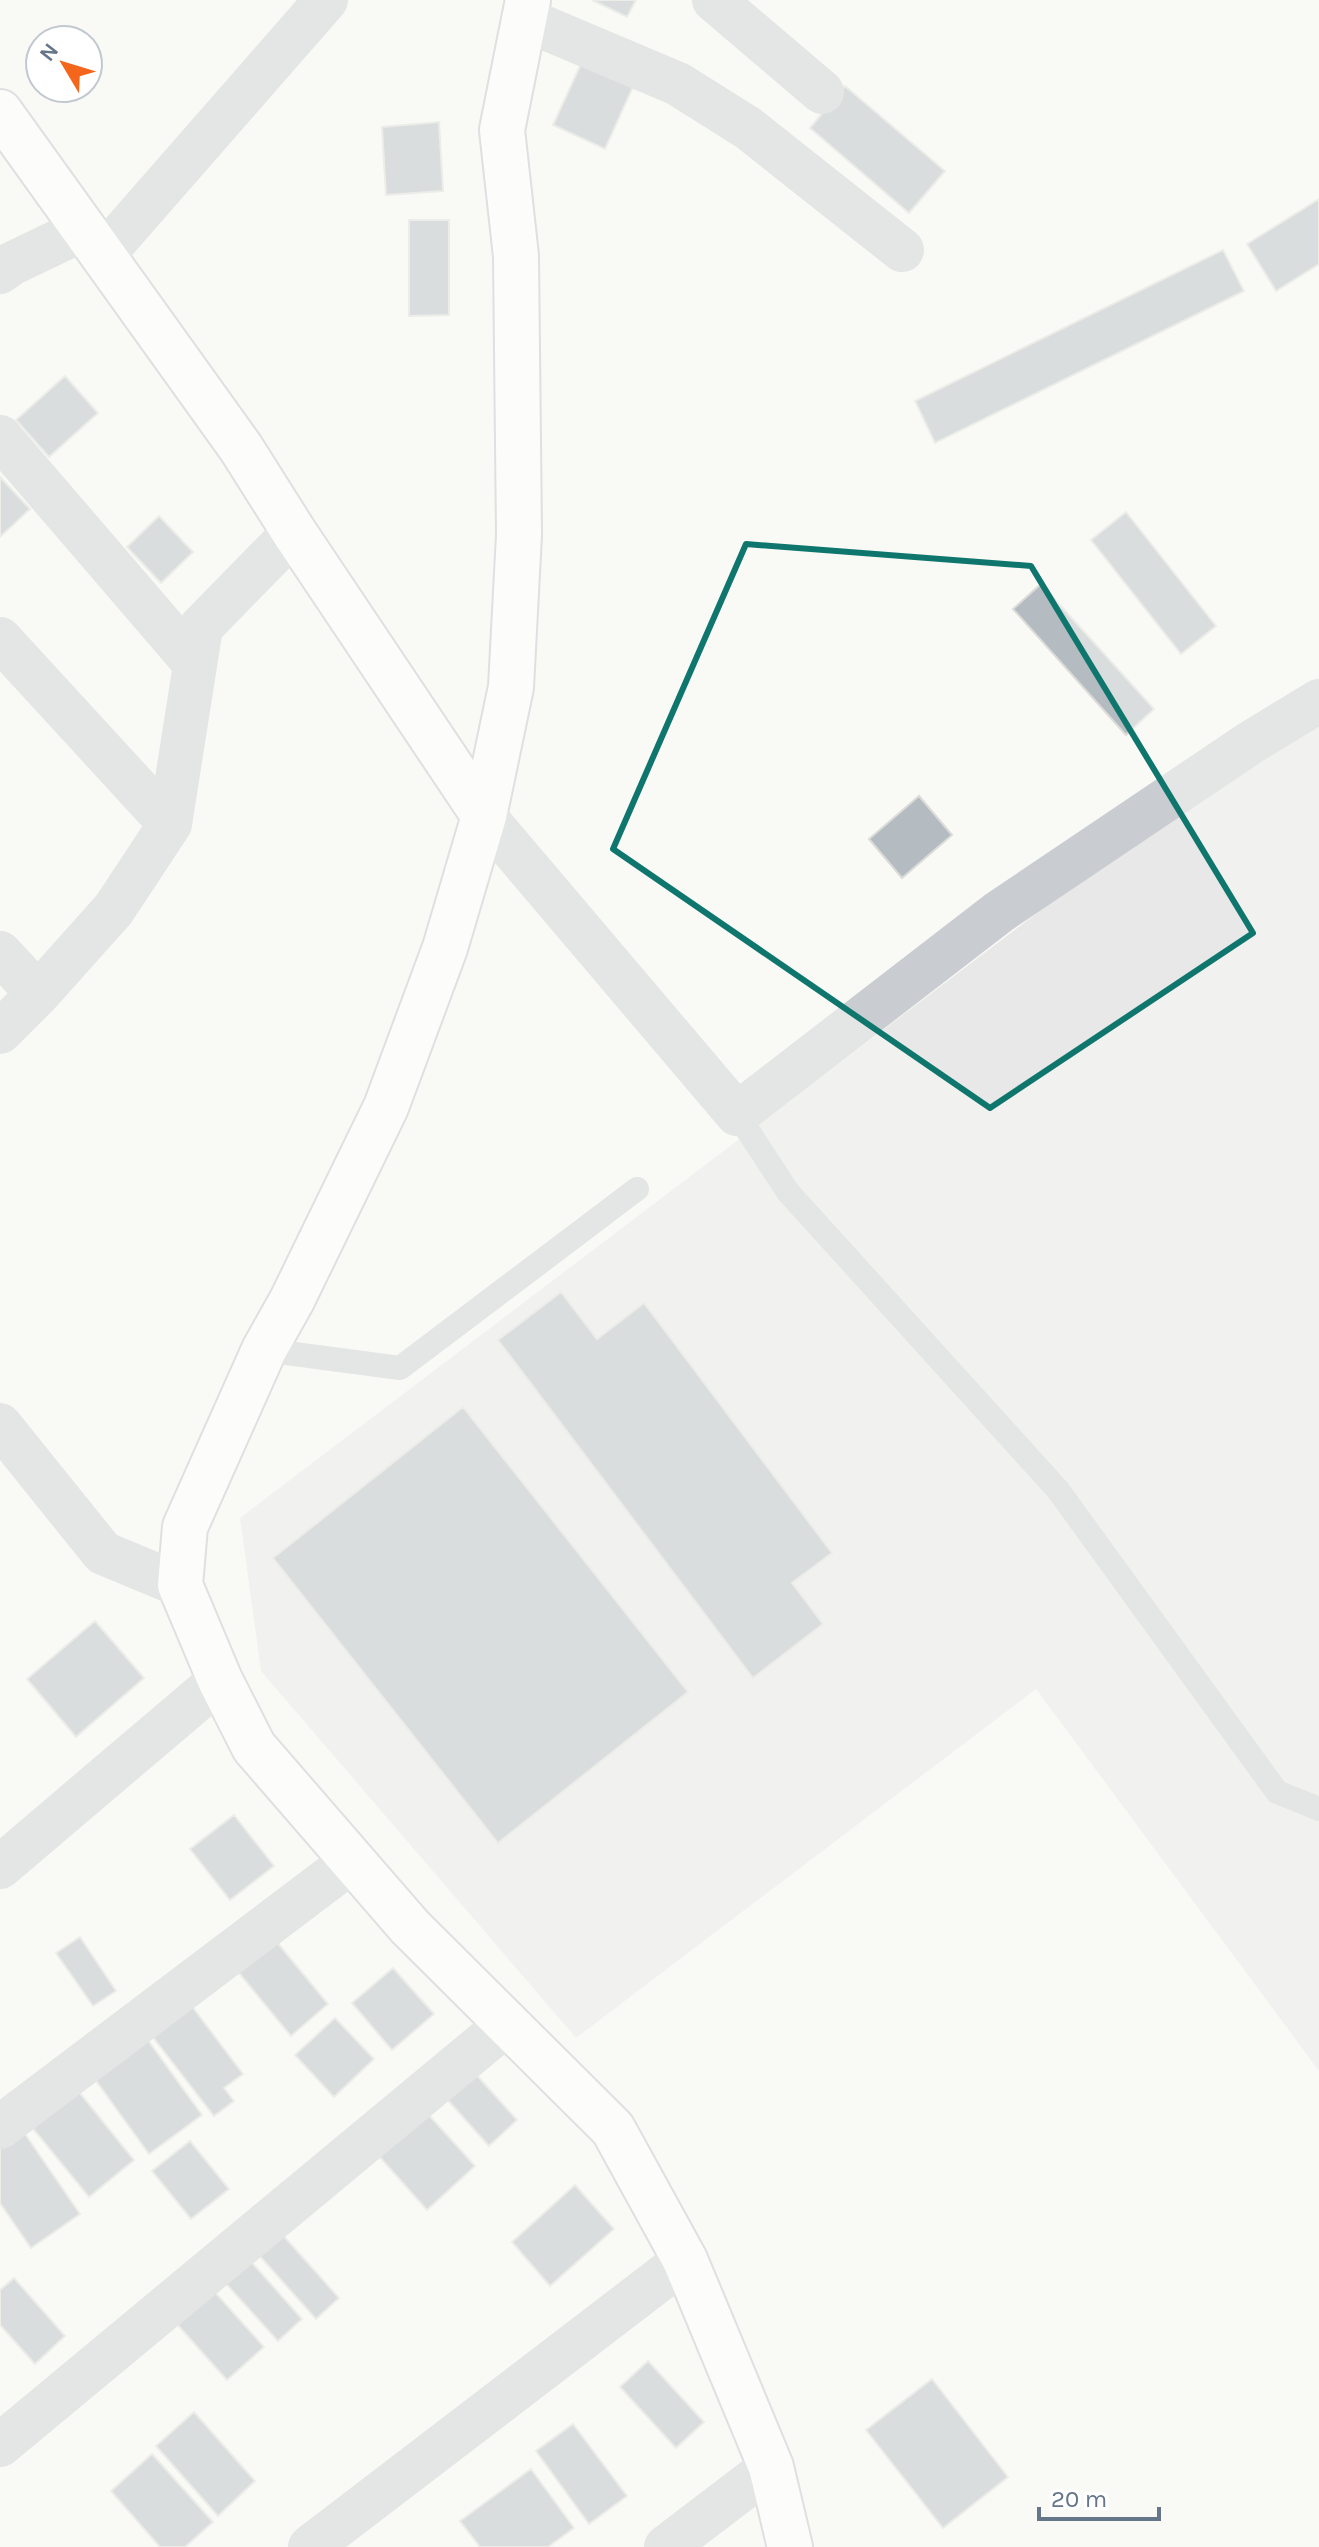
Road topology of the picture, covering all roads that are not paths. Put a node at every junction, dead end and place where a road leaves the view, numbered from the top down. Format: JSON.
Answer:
{"nodes":[{"id":1,"x":326,"y":0,"type":"edge"},
{"id":2,"x":714,"y":0,"type":"edge"},
{"id":3,"x":526,"y":10,"type":"edge"},
{"id":4,"x":822,"y":92,"type":"dead end"},
{"id":5,"x":0,"y":112,"type":"edge"},
{"id":6,"x":93,"y":242,"type":"junction"},
{"id":7,"x":902,"y":250,"type":"dead end"},
{"id":8,"x":0,"y":272,"type":"edge"},
{"id":9,"x":0,"y":437,"type":"edge"},
{"id":10,"x":294,"y":532,"type":"junction"},
{"id":11,"x":0,"y":639,"type":"edge"},
{"id":12,"x":195,"y":664,"type":"junction"},
{"id":13,"x":1319,"y":701,"type":"edge"},
{"id":14,"x":484,"y":816,"type":"junction"},
{"id":15,"x":170,"y":824,"type":"junction"},
{"id":16,"x":0,"y":953,"type":"edge"},
{"id":17,"x":38,"y":994,"type":"junction"},
{"id":18,"x":0,"y":1032,"type":"edge"},
{"id":19,"x":737,"y":1114,"type":"junction"},
{"id":20,"x":637,"y":1189,"type":"dead end"},
{"id":21,"x":264,"y":1350,"type":"junction"},
{"id":22,"x":0,"y":1425,"type":"edge"},
{"id":23,"x":180,"y":1585,"type":"junction"},
{"id":24,"x":220,"y":1680,"type":"junction"},
{"id":25,"x":1319,"y":1809,"type":"edge"},
{"id":26,"x":352,"y":1861,"type":"junction"},
{"id":27,"x":0,"y":1867,"type":"edge"},
{"id":28,"x":507,"y":2024,"type":"junction"},
{"id":29,"x":0,"y":2127,"type":"edge"},
{"id":30,"x":685,"y":2260,"type":"junction"},
{"id":31,"x":0,"y":2445,"type":"edge"},
{"id":32,"x":771,"y":2467,"type":"junction"},
{"id":33,"x":310,"y":2547,"type":"edge"},
{"id":34,"x":666,"y":2547,"type":"edge"},
{"id":35,"x":790,"y":2547,"type":"edge"}],
"edges":[{"from":1,"to":6,"type":"street"},
{"from":2,"to":4,"type":"street"},
{"from":3,"to":7,"type":"street"},
{"from":3,"to":14,"type":"main road"},
{"from":5,"to":6,"type":"main road"},
{"from":6,"to":8,"type":"street"},
{"from":6,"to":10,"type":"main road"},
{"from":9,"to":12,"type":"street"},
{"from":10,"to":12,"type":"street"},
{"from":10,"to":14,"type":"main road"},
{"from":11,"to":15,"type":"street"},
{"from":12,"to":15,"type":"street"},
{"from":13,"to":19,"type":"street"},
{"from":14,"to":19,"type":"street"},
{"from":14,"to":21,"type":"main road"},
{"from":15,"to":17,"type":"street"},
{"from":16,"to":17,"type":"street"},
{"from":17,"to":18,"type":"street"},
{"from":19,"to":25,"type":"lane"},
{"from":20,"to":21,"type":"lane"},
{"from":21,"to":23,"type":"main road"},
{"from":22,"to":23,"type":"street"},
{"from":23,"to":24,"type":"main road"},
{"from":24,"to":26,"type":"main road"},
{"from":24,"to":27,"type":"street"},
{"from":26,"to":28,"type":"main road"},
{"from":26,"to":29,"type":"street"},
{"from":28,"to":30,"type":"main road"},
{"from":28,"to":31,"type":"street"},
{"from":30,"to":32,"type":"main road"},
{"from":30,"to":33,"type":"street"},
{"from":32,"to":34,"type":"street"},
{"from":32,"to":35,"type":"main road"}]}
